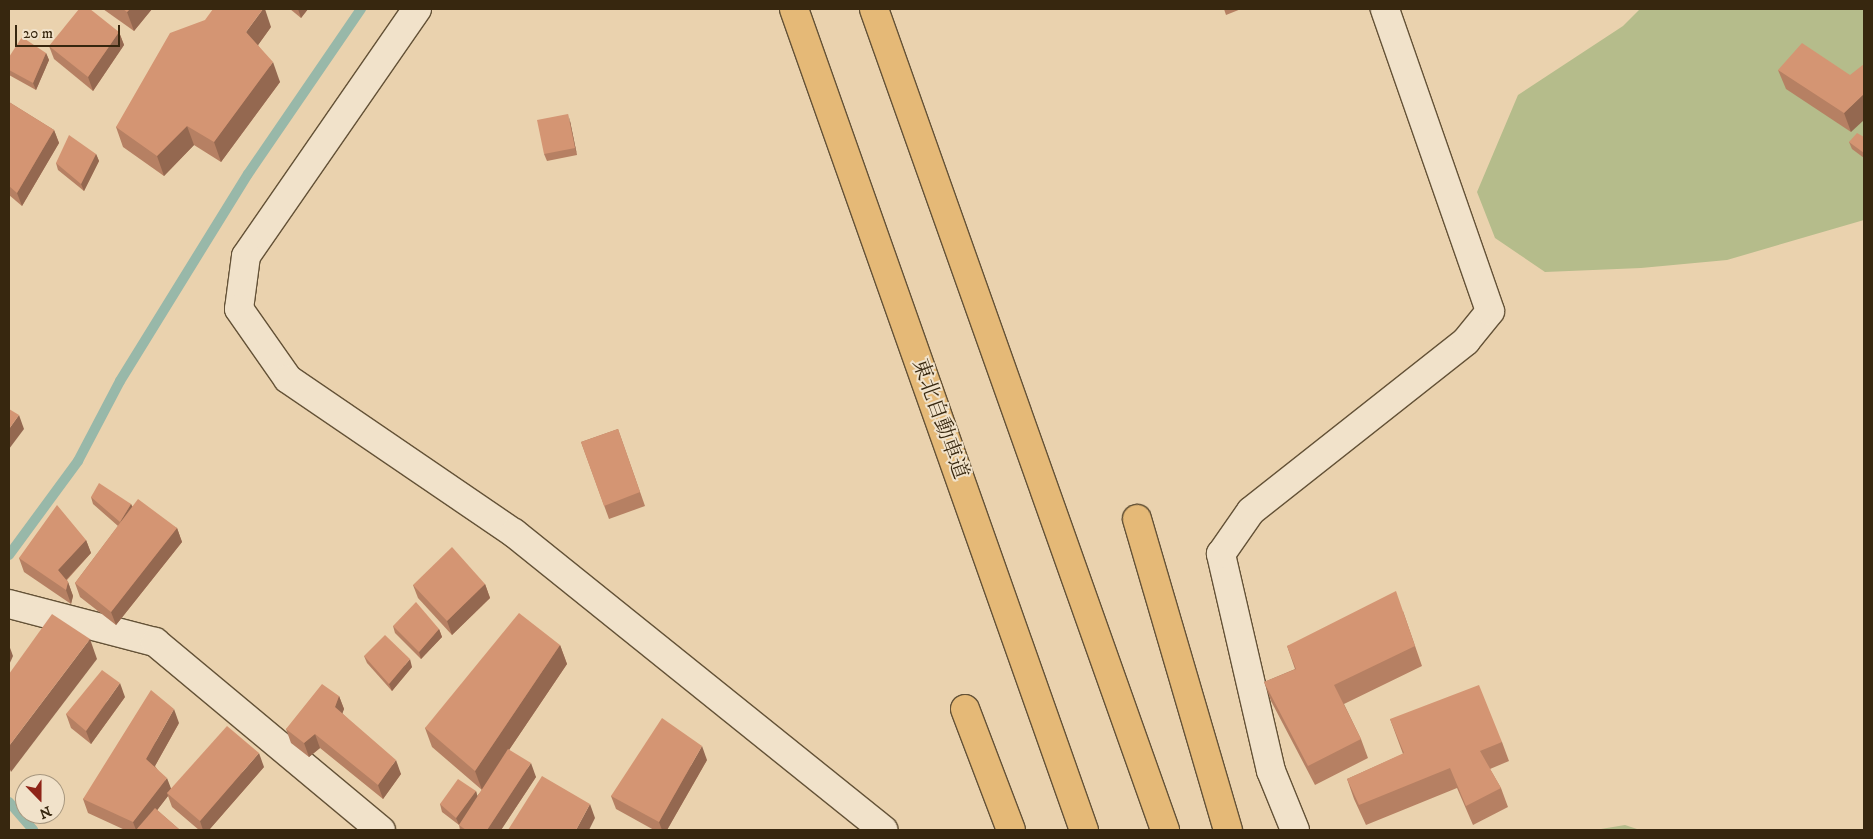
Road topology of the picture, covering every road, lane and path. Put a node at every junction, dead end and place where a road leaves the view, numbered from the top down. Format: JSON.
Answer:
{"nodes":[{"id":1,"x":417,"y":9,"type":"edge"},
{"id":2,"x":794,"y":9,"type":"edge"},
{"id":3,"x":874,"y":9,"type":"edge"},
{"id":4,"x":1385,"y":9,"type":"edge"},
{"id":5,"x":1137,"y":519,"type":"dead end"},
{"id":6,"x":11,"y":604,"type":"edge"},
{"id":7,"x":965,"y":709,"type":"dead end"},
{"id":8,"x":381,"y":830,"type":"edge"},
{"id":9,"x":883,"y":830,"type":"edge"},
{"id":10,"x":1011,"y":830,"type":"edge"},
{"id":11,"x":1084,"y":830,"type":"edge"},
{"id":12,"x":1165,"y":830,"type":"edge"},
{"id":13,"x":1228,"y":830,"type":"edge"},
{"id":14,"x":1295,"y":830,"type":"edge"}],
"edges":[{"from":1,"to":9,"type":"street"},
{"from":2,"to":11,"type":"highway","name":"東北自動車道"},
{"from":3,"to":12,"type":"highway"},
{"from":4,"to":14,"type":"street"},
{"from":5,"to":13,"type":"highway"},
{"from":6,"to":8,"type":"street"},
{"from":7,"to":10,"type":"highway"}]}
